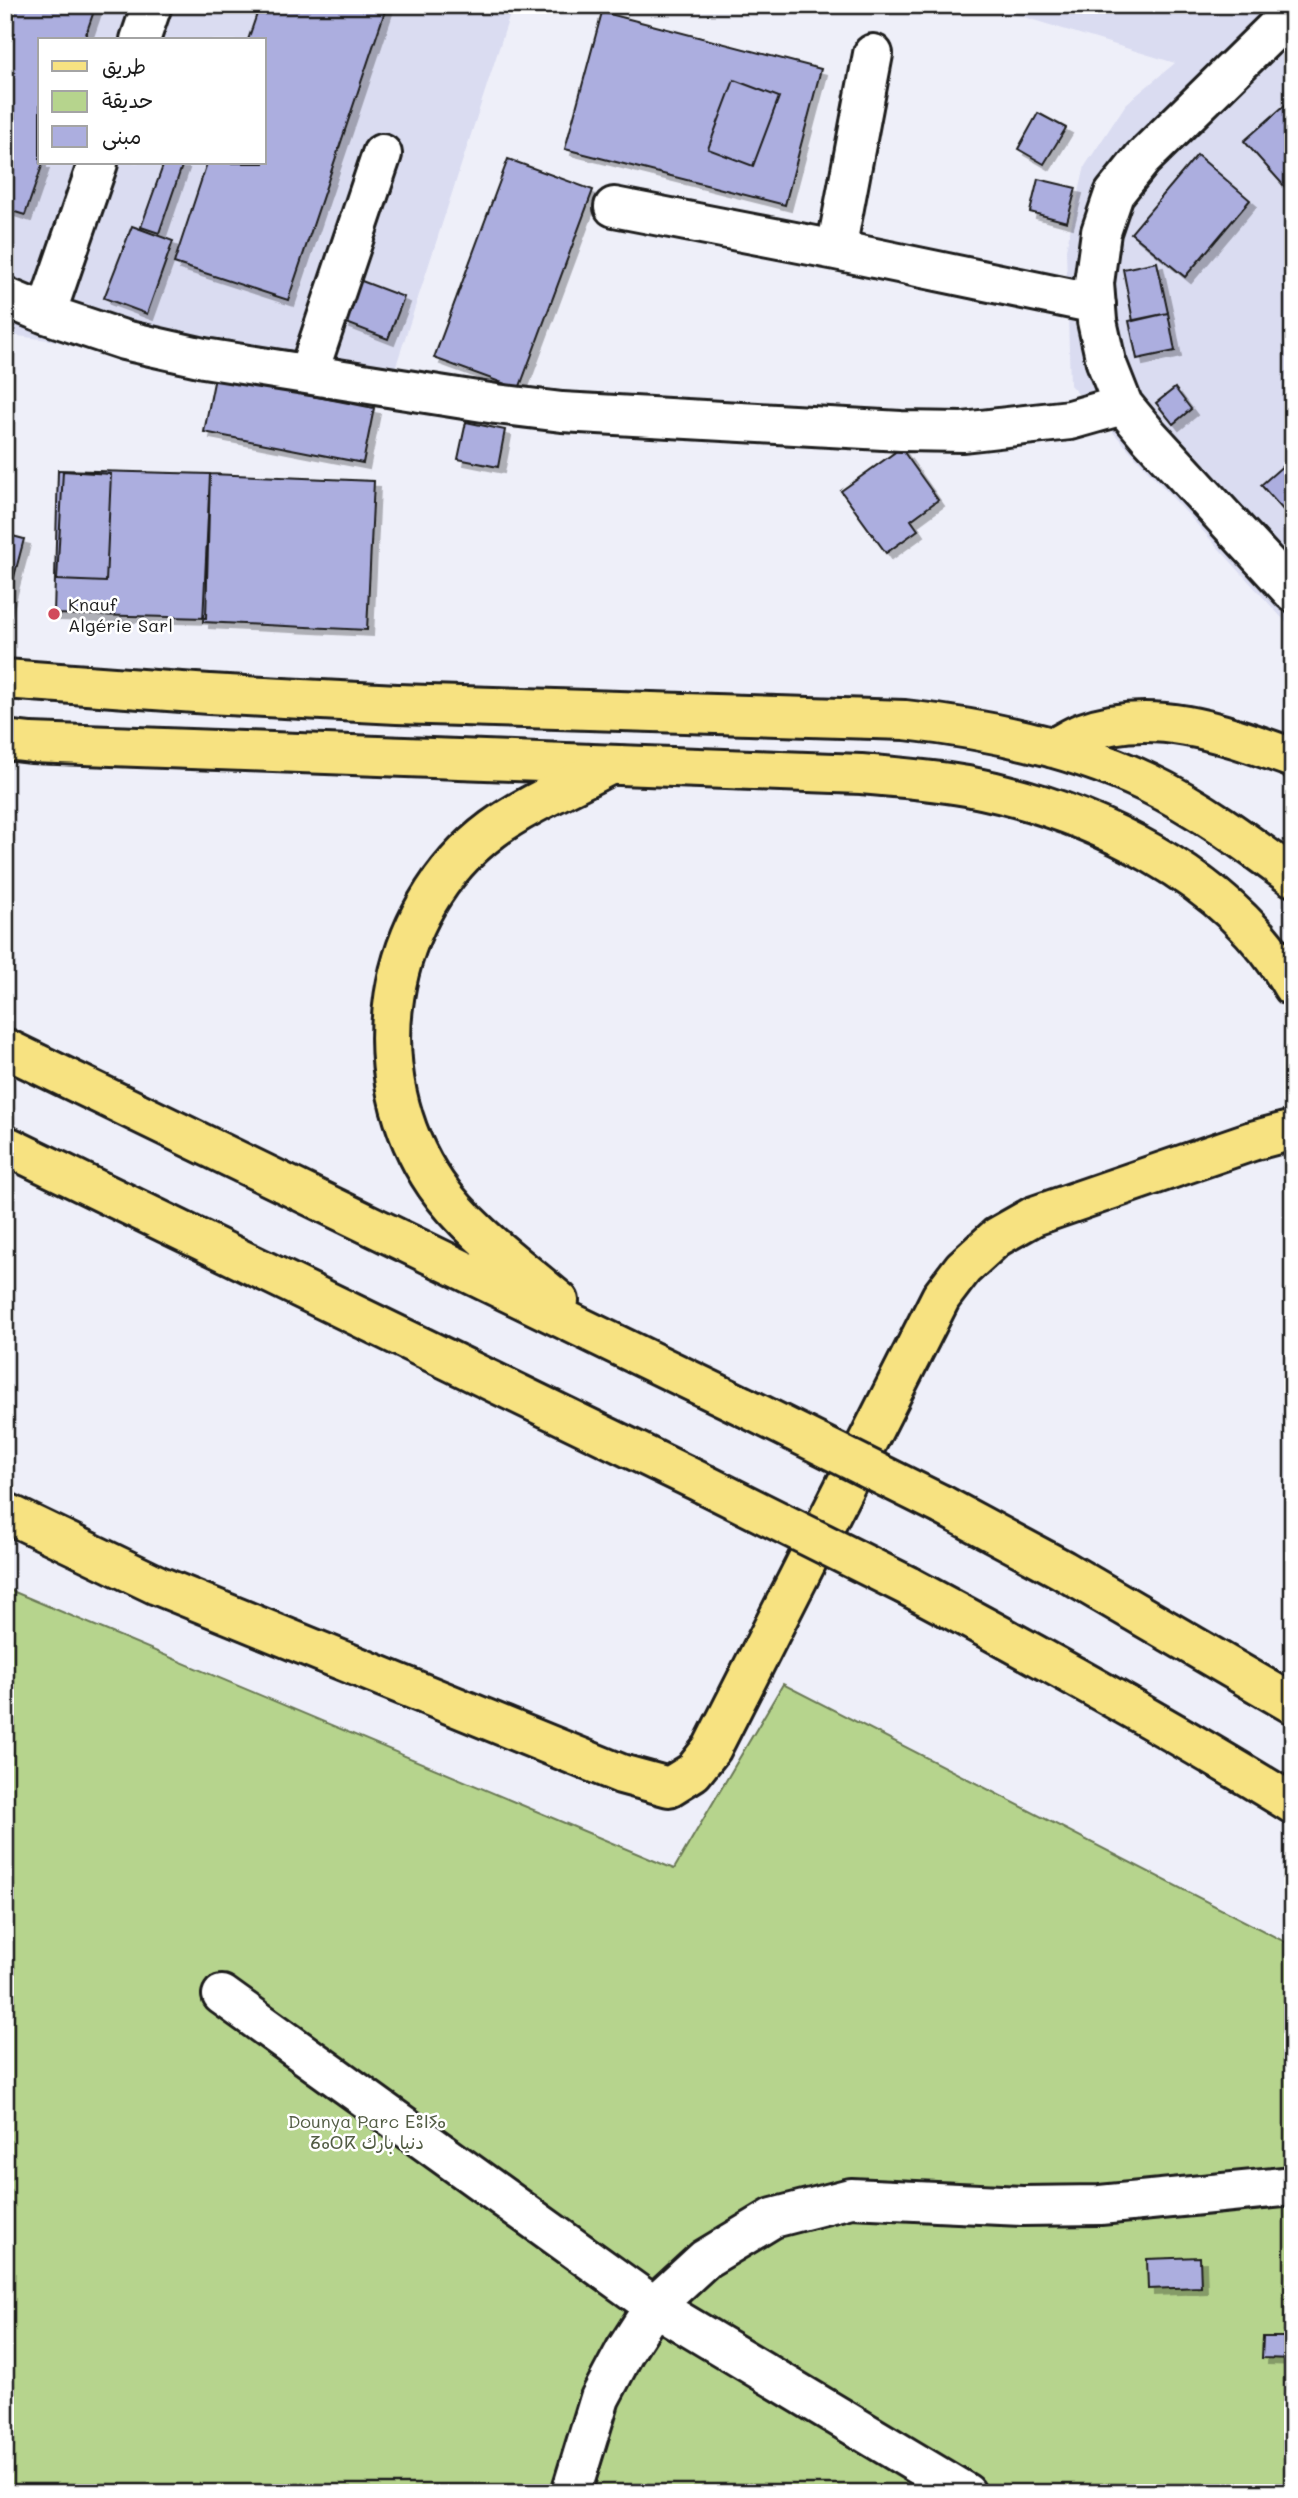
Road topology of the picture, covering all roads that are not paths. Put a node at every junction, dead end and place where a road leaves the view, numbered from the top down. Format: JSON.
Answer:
{"nodes":[{"id":1,"x":152,"y":5,"type":"edge"},
{"id":2,"x":1293,"y":11,"type":"edge"},
{"id":3,"x":141,"y":38,"type":"edge"},
{"id":4,"x":873,"y":54,"type":"dead end"},
{"id":5,"x":382,"y":154,"type":"dead end"},
{"id":6,"x":98,"y":164,"type":"edge"},
{"id":7,"x":614,"y":208,"type":"dead end"},
{"id":8,"x":836,"y":250,"type":"junction"},
{"id":9,"x":5,"y":297,"type":"edge"},
{"id":10,"x":1096,"y":304,"type":"junction"},
{"id":11,"x":46,"y":314,"type":"junction"},
{"id":12,"x":308,"y":374,"type":"junction"},
{"id":13,"x":1123,"y":405,"type":"junction"},
{"id":14,"x":1293,"y":592,"type":"edge"},
{"id":15,"x":5,"y":679,"type":"edge"},
{"id":16,"x":5,"y":740,"type":"edge"},
{"id":17,"x":1053,"y":748,"type":"junction"},
{"id":18,"x":1293,"y":758,"type":"edge"},
{"id":19,"x":609,"y":765,"type":"junction"},
{"id":20,"x":1293,"y":877,"type":"edge"},
{"id":21,"x":1293,"y":987,"type":"edge"},
{"id":22,"x":5,"y":1048,"type":"edge"},
{"id":23,"x":1293,"y":1130,"type":"edge"},
{"id":24,"x":5,"y":1145,"type":"edge"},
{"id":25,"x":601,"y":1337,"type":"junction"},
{"id":26,"x":5,"y":1512,"type":"edge"},
{"id":27,"x":1293,"y":1676,"type":"edge"},
{"id":28,"x":1253,"y":1680,"type":"junction"},
{"id":29,"x":1293,"y":1704,"type":"edge"},
{"id":30,"x":1293,"y":1804,"type":"edge"},
{"id":31,"x":222,"y":1995,"type":"dead end"},
{"id":32,"x":1293,"y":2186,"type":"edge"},
{"id":33,"x":654,"y":2306,"type":"junction"},
{"id":34,"x":571,"y":2493,"type":"edge"},
{"id":35,"x":966,"y":2493,"type":"edge"}],
"edges":[{"from":1,"to":3,"type":"lane"},
{"from":2,"to":10,"type":"lane"},
{"from":4,"to":8,"type":"lane"},
{"from":5,"to":12,"type":"lane"},
{"from":6,"to":11,"type":"lane"},
{"from":7,"to":8,"type":"lane"},
{"from":8,"to":10,"type":"lane"},
{"from":9,"to":11,"type":"lane"},
{"from":10,"to":13,"type":"lane"},
{"from":11,"to":12,"type":"lane"},
{"from":12,"to":13,"type":"lane"},
{"from":13,"to":14,"type":"lane"},
{"from":15,"to":17,"type":"main road"},
{"from":16,"to":19,"type":"main road"},
{"from":17,"to":18,"type":"main road"},
{"from":17,"to":20,"type":"main road"},
{"from":19,"to":21,"type":"main road"},
{"from":19,"to":25,"type":"main road"},
{"from":22,"to":25,"type":"main road"},
{"from":23,"to":26,"type":"main road"},
{"from":24,"to":30,"type":"main road","bridge":true},
{"from":25,"to":28,"type":"main road","bridge":true},
{"from":27,"to":28,"type":"main road"},
{"from":28,"to":29,"type":"main road"},
{"from":31,"to":33,"type":"lane"},
{"from":32,"to":33,"type":"lane"},
{"from":33,"to":34,"type":"lane"},
{"from":33,"to":35,"type":"lane"}]}
